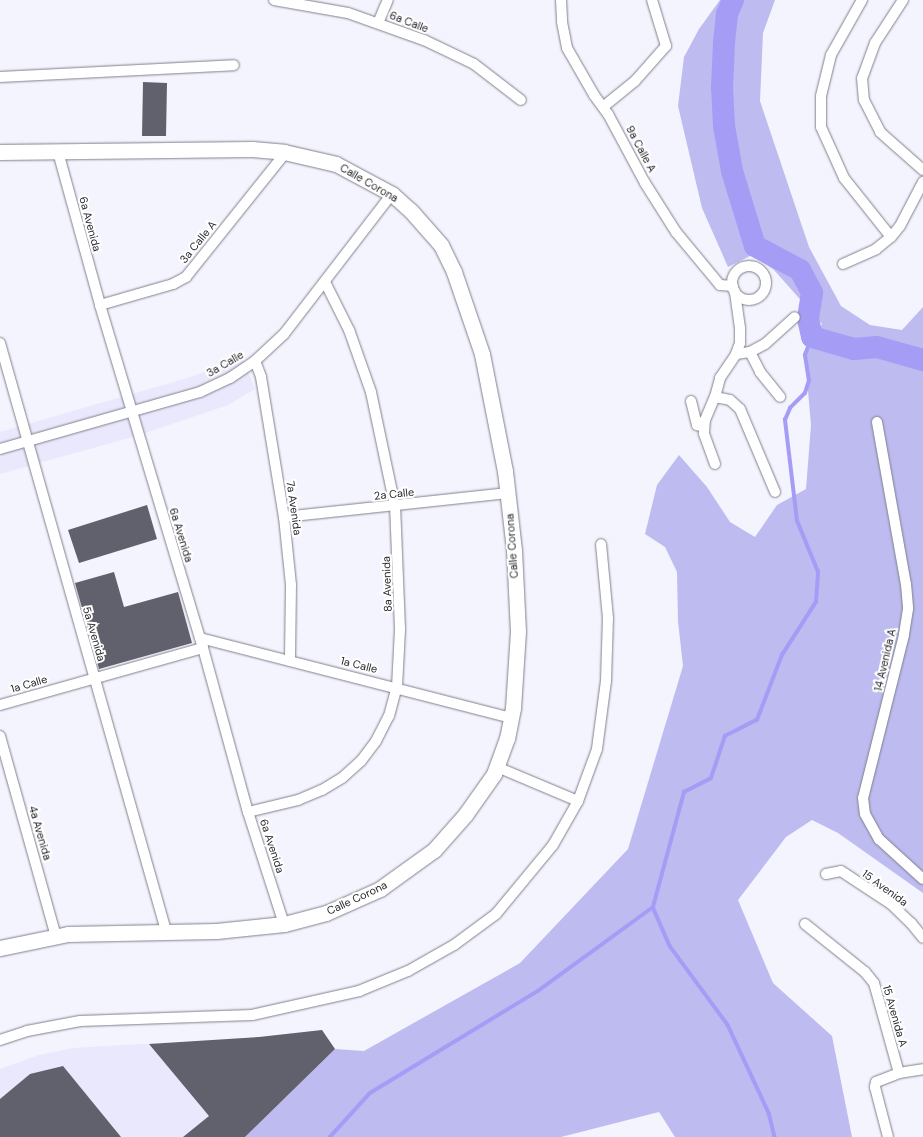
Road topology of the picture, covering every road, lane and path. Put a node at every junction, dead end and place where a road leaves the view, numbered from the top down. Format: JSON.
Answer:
{"nodes":[{"id":1,"x":274,"y":0,"type":"edge"},
{"id":2,"x":388,"y":0,"type":"edge"},
{"id":3,"x":561,"y":0,"type":"edge"},
{"id":4,"x":652,"y":0,"type":"edge"},
{"id":5,"x":862,"y":0,"type":"edge"},
{"id":6,"x":903,"y":0,"type":"edge"},
{"id":7,"x":378,"y":23,"type":"junction"},
{"id":8,"x":234,"y":65,"type":"dead end"},
{"id":9,"x":0,"y":77,"type":"edge"},
{"id":10,"x":521,"y":100,"type":"dead end"},
{"id":11,"x":603,"y":107,"type":"junction"},
{"id":12,"x":0,"y":152,"type":"edge"},
{"id":13,"x":58,"y":152,"type":"junction"},
{"id":14,"x":286,"y":152,"type":"junction"},
{"id":15,"x":923,"y":170,"type":"edge"},
{"id":16,"x":923,"y":182,"type":"edge"},
{"id":17,"x":392,"y":194,"type":"junction"},
{"id":18,"x":891,"y":238,"type":"junction"},
{"id":19,"x":843,"y":264,"type":"dead end"},
{"id":20,"x":325,"y":282,"type":"junction"},
{"id":21,"x":100,"y":305,"type":"junction"},
{"id":22,"x":795,"y":317,"type":"dead end"},
{"id":23,"x":0,"y":343,"type":"edge"},
{"id":24,"x":750,"y":352,"type":"junction"},
{"id":25,"x":736,"y":354,"type":"junction"},
{"id":26,"x":255,"y":361,"type":"junction"},
{"id":27,"x":715,"y":397,"type":"junction"},
{"id":28,"x":780,"y":397,"type":"dead end"},
{"id":29,"x":691,"y":401,"type":"dead end"},
{"id":30,"x":131,"y":411,"type":"junction"},
{"id":31,"x":877,"y":422,"type":"dead end"},
{"id":32,"x":704,"y":427,"type":"junction"},
{"id":33,"x":27,"y":441,"type":"junction"},
{"id":34,"x":0,"y":449,"type":"edge"},
{"id":35,"x":715,"y":464,"type":"dead end"},
{"id":36,"x":775,"y":492,"type":"dead end"},
{"id":37,"x":508,"y":493,"type":"junction"},
{"id":38,"x":395,"y":506,"type":"junction"},
{"id":39,"x":284,"y":517,"type":"junction"},
{"id":40,"x":601,"y":544,"type":"dead end"},
{"id":41,"x":200,"y":638,"type":"junction"},
{"id":42,"x":203,"y":648,"type":"junction"},
{"id":43,"x":290,"y":660,"type":"junction"},
{"id":44,"x":94,"y":678,"type":"junction"},
{"id":45,"x":396,"y":687,"type":"junction"},
{"id":46,"x":0,"y":705,"type":"edge"},
{"id":47,"x":511,"y":718,"type":"junction"},
{"id":48,"x":0,"y":736,"type":"edge"},
{"id":49,"x":496,"y":767,"type":"junction"},
{"id":50,"x":578,"y":801,"type":"junction"},
{"id":51,"x":248,"y":812,"type":"junction"},
{"id":52,"x":826,"y":874,"type":"dead end"},
{"id":53,"x":923,"y":879,"type":"edge"},
{"id":54,"x":284,"y":924,"type":"junction"},
{"id":55,"x":804,"y":924,"type":"dead end"},
{"id":56,"x":166,"y":931,"type":"junction"},
{"id":57,"x":56,"y":936,"type":"junction"},
{"id":58,"x":923,"y":938,"type":"edge"},
{"id":59,"x":0,"y":948,"type":"edge"},
{"id":60,"x":0,"y":1040,"type":"edge"},
{"id":61,"x":923,"y":1069,"type":"edge"},
{"id":62,"x":899,"y":1073,"type":"junction"},
{"id":63,"x":888,"y":1137,"type":"edge"}],
"edges":[{"from":1,"to":7,"type":"street","name":"6a Calle"},
{"from":2,"to":7,"type":"street"},
{"from":3,"to":11,"type":"street","name":"9a Calle A"},
{"from":4,"to":11,"type":"street"},
{"from":5,"to":18,"type":"street"},
{"from":6,"to":15,"type":"street"},
{"from":7,"to":10,"type":"street","name":"6a Calle"},
{"from":8,"to":9,"type":"street"},
{"from":11,"to":25,"type":"street","name":"9a Calle A"},
{"from":12,"to":13,"type":"street","name":"Calle Corona"},
{"from":13,"to":14,"type":"street","name":"Calle Corona"},
{"from":13,"to":21,"type":"street","name":"6a Avenida"},
{"from":14,"to":17,"type":"street","name":"Calle Corona"},
{"from":14,"to":21,"type":"street","name":"3a Calle A"},
{"from":16,"to":18,"type":"street"},
{"from":17,"to":20,"type":"street","name":"3a Calle"},
{"from":17,"to":37,"type":"street","name":"Calle Corona"},
{"from":18,"to":19,"type":"street"},
{"from":20,"to":26,"type":"street","name":"3a Calle"},
{"from":20,"to":38,"type":"street","name":"8a Avenida"},
{"from":21,"to":30,"type":"street","name":"6a Avenida"},
{"from":22,"to":24,"type":"street"},
{"from":23,"to":33,"type":"street","name":"5a Avenida"},
{"from":24,"to":25,"type":"street"},
{"from":24,"to":28,"type":"street"},
{"from":25,"to":27,"type":"street"},
{"from":26,"to":30,"type":"street","name":"3a Calle"},
{"from":26,"to":39,"type":"street","name":"7a Avenida"},
{"from":27,"to":32,"type":"street"},
{"from":27,"to":36,"type":"street"},
{"from":29,"to":32,"type":"street"},
{"from":30,"to":33,"type":"street","name":"3a Calle"},
{"from":30,"to":41,"type":"street","name":"6a Avenida"},
{"from":31,"to":53,"type":"street","name":"14 Avenida A"},
{"from":32,"to":35,"type":"street"},
{"from":33,"to":34,"type":"street","name":"3a Calle"},
{"from":33,"to":44,"type":"street","name":"5a Avenida"},
{"from":37,"to":38,"type":"street","name":"2a Calle"},
{"from":37,"to":47,"type":"street","name":"Calle Corona"},
{"from":38,"to":39,"type":"street","name":"2a Calle"},
{"from":38,"to":45,"type":"street","name":"8a Avenida"},
{"from":39,"to":43,"type":"street","name":"7a Avenida"},
{"from":40,"to":50,"type":"street"},
{"from":41,"to":42,"type":"street","name":"6a Avenida"},
{"from":41,"to":43,"type":"street","name":"1a Calle"},
{"from":42,"to":44,"type":"street","name":"1a Calle"},
{"from":42,"to":51,"type":"street","name":"6a Avenida"},
{"from":43,"to":45,"type":"street","name":"1a Calle"},
{"from":44,"to":46,"type":"street","name":"1a Calle"},
{"from":44,"to":56,"type":"street","name":"5a Avenida"},
{"from":45,"to":47,"type":"street","name":"1a Calle"},
{"from":45,"to":51,"type":"street","name":"8a Avenida"},
{"from":47,"to":49,"type":"street","name":"Calle Corona"},
{"from":48,"to":57,"type":"street","name":"4a Avenida"},
{"from":49,"to":50,"type":"street"},
{"from":49,"to":54,"type":"street","name":"Calle Corona"},
{"from":50,"to":60,"type":"street"},
{"from":51,"to":54,"type":"street","name":"6a Avenida"},
{"from":52,"to":58,"type":"street","name":"15 Avenida"},
{"from":54,"to":56,"type":"street","name":"Calle Corona"},
{"from":55,"to":62,"type":"street","name":"15 Avenida A"},
{"from":56,"to":57,"type":"street","name":"Calle Corona"},
{"from":57,"to":59,"type":"street","name":"Calle Corona"},
{"from":61,"to":62,"type":"street"},
{"from":62,"to":63,"type":"street"}]}
